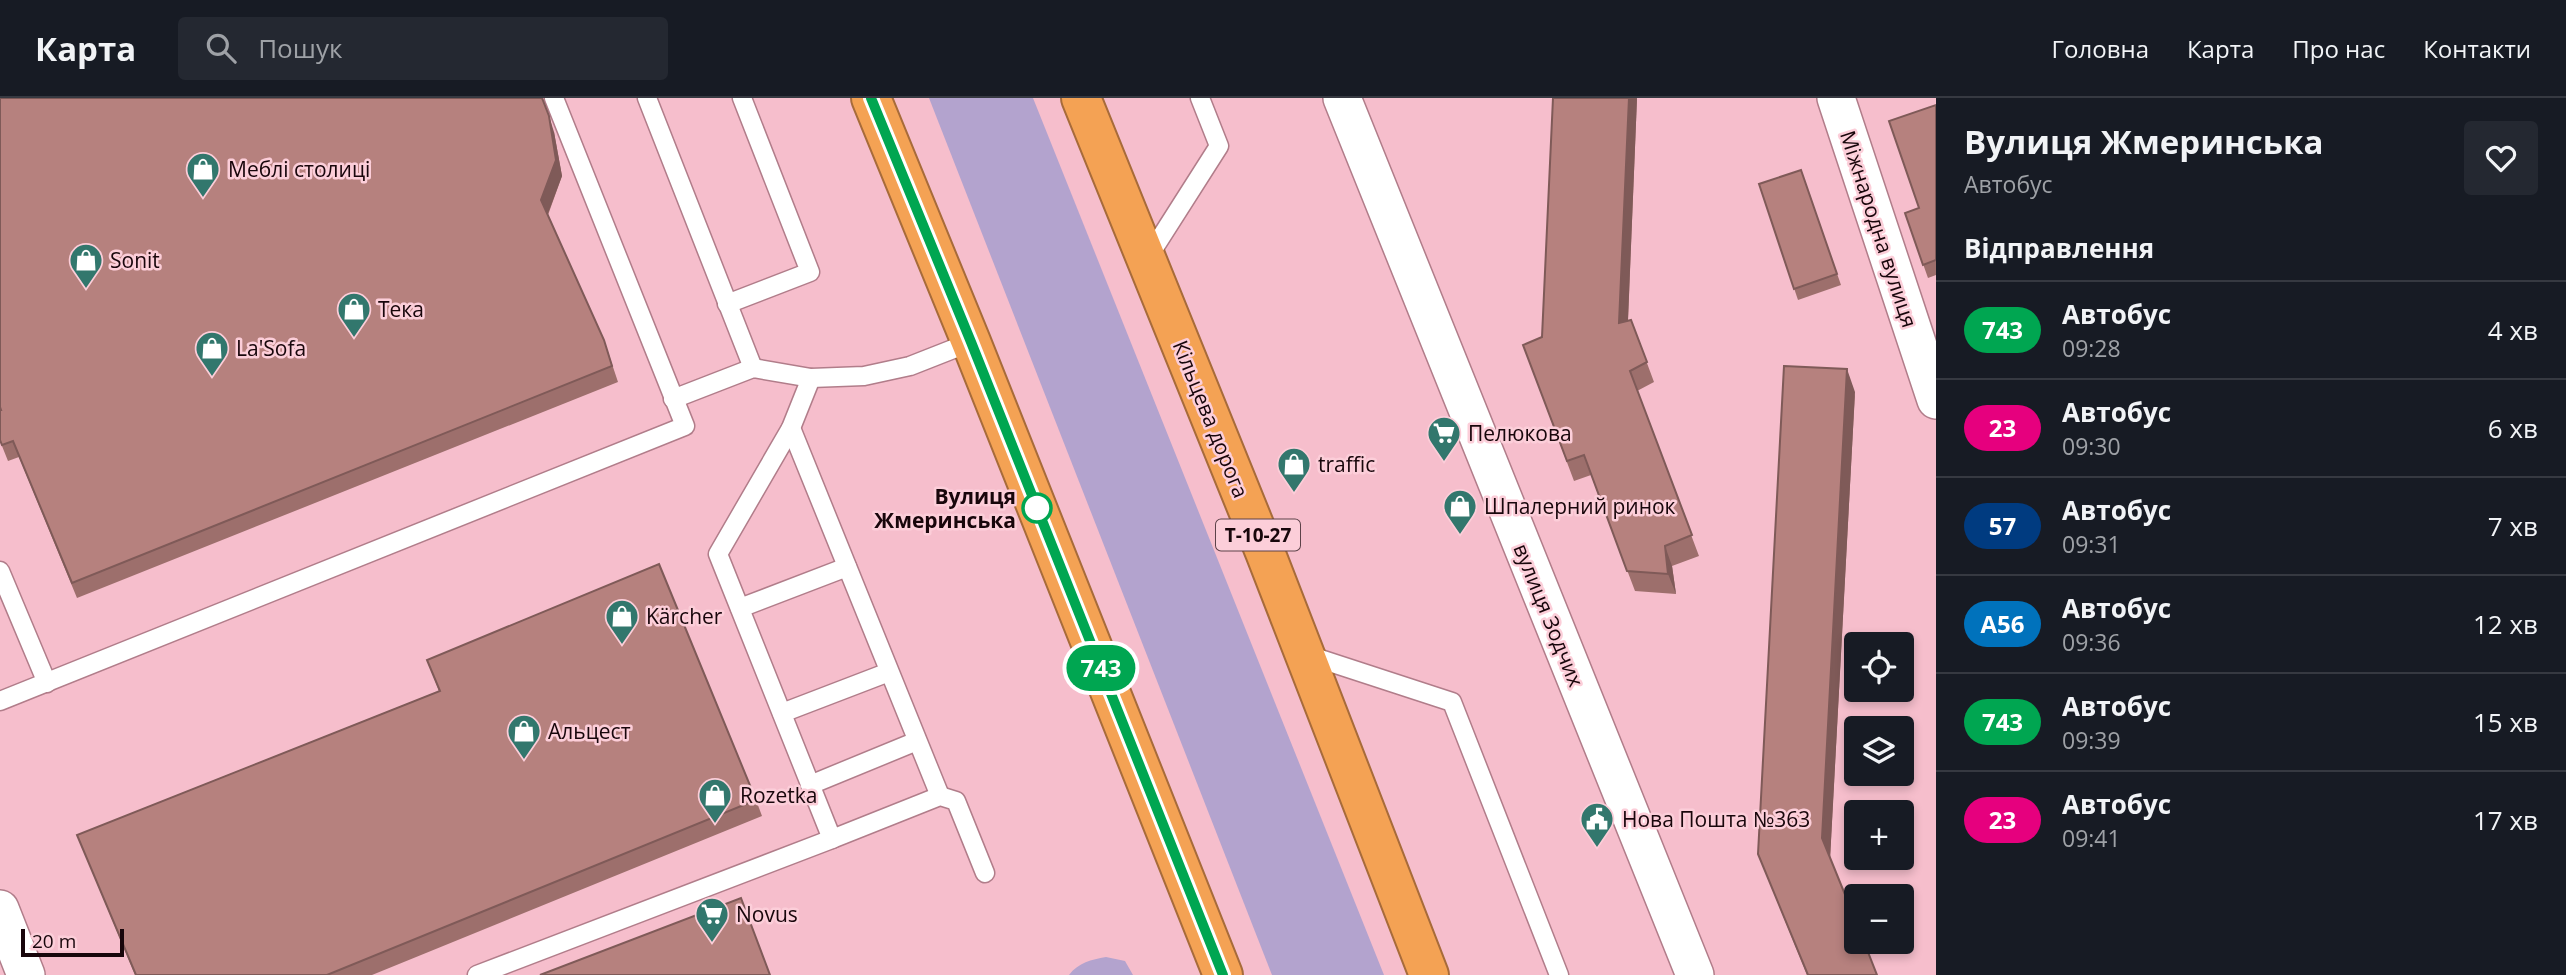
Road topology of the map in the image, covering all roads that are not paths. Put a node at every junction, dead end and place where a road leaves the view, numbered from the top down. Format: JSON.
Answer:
{"nodes":[{"id":1,"x":554,"y":98,"type":"edge"},
{"id":2,"x":647,"y":98,"type":"edge"},
{"id":3,"x":742,"y":98,"type":"edge"},
{"id":4,"x":871,"y":98,"type":"edge"},
{"id":5,"x":1082,"y":98,"type":"edge"},
{"id":6,"x":1200,"y":98,"type":"edge"},
{"id":7,"x":1342,"y":98,"type":"edge"},
{"id":8,"x":1836,"y":98,"type":"edge"},
{"id":9,"x":1147,"y":259,"type":"junction"},
{"id":10,"x":727,"y":304,"type":"junction"},
{"id":11,"x":971,"y":342,"type":"junction"},
{"id":12,"x":753,"y":368,"type":"junction"},
{"id":13,"x":811,"y":379,"type":"junction"},
{"id":14,"x":673,"y":399,"type":"junction"},
{"id":15,"x":1936,"y":400,"type":"edge"},
{"id":16,"x":791,"y":428,"type":"junction"},
{"id":17,"x":847,"y":567,"type":"junction"},
{"id":18,"x":0,"y":571,"type":"edge"},
{"id":19,"x":740,"y":608,"type":"junction"},
{"id":20,"x":1304,"y":654,"type":"junction"},
{"id":21,"x":889,"y":672,"type":"junction"},
{"id":22,"x":47,"y":683,"type":"junction"},
{"id":23,"x":0,"y":701,"type":"edge"},
{"id":24,"x":782,"y":713,"type":"junction"},
{"id":25,"x":917,"y":741,"type":"junction"},
{"id":26,"x":810,"y":785,"type":"junction"},
{"id":27,"x":940,"y":796,"type":"junction"},
{"id":28,"x":832,"y":839,"type":"junction"},
{"id":29,"x":985,"y":873,"type":"dead end"},
{"id":30,"x":0,"y":909,"type":"edge"},
{"id":31,"x":26,"y":975,"type":"edge"},
{"id":32,"x":477,"y":975,"type":"edge"},
{"id":33,"x":1223,"y":975,"type":"edge"},
{"id":34,"x":1429,"y":975,"type":"edge"},
{"id":35,"x":1559,"y":975,"type":"edge"},
{"id":36,"x":1695,"y":975,"type":"edge"}],
"edges":[{"from":1,"to":14,"type":"lane"},
{"from":2,"to":10,"type":"lane"},
{"from":3,"to":10,"type":"lane"},
{"from":4,"to":11,"type":"highway"},
{"from":5,"to":9,"type":"highway","name":"Кільцева дорога","number":"Т-10-27"},
{"from":6,"to":9,"type":"lane"},
{"from":7,"to":36,"type":"street","name":"вулиця Зодчих"},
{"from":8,"to":15,"type":"street","name":"Міжнародна вулиця"},
{"from":9,"to":20,"type":"highway","name":"Кільцева дорога","number":"Т-10-27"},
{"from":10,"to":12,"type":"lane"},
{"from":11,"to":13,"type":"lane"},
{"from":11,"to":33,"type":"highway"},
{"from":12,"to":13,"type":"lane"},
{"from":12,"to":14,"type":"lane"},
{"from":13,"to":16,"type":"lane"},
{"from":14,"to":22,"type":"lane"},
{"from":16,"to":17,"type":"lane"},
{"from":16,"to":19,"type":"lane"},
{"from":17,"to":19,"type":"lane"},
{"from":17,"to":21,"type":"lane"},
{"from":18,"to":22,"type":"lane"},
{"from":19,"to":24,"type":"lane"},
{"from":20,"to":34,"type":"highway","name":"Кільцева дорога","number":"Т-10-27"},
{"from":20,"to":35,"type":"lane"},
{"from":21,"to":24,"type":"lane"},
{"from":21,"to":25,"type":"lane"},
{"from":22,"to":23,"type":"lane"},
{"from":24,"to":26,"type":"lane"},
{"from":25,"to":26,"type":"lane"},
{"from":25,"to":27,"type":"lane"},
{"from":26,"to":28,"type":"lane"},
{"from":27,"to":28,"type":"lane"},
{"from":27,"to":29,"type":"lane"},
{"from":28,"to":32,"type":"lane"},
{"from":30,"to":31,"type":"street"}]}
